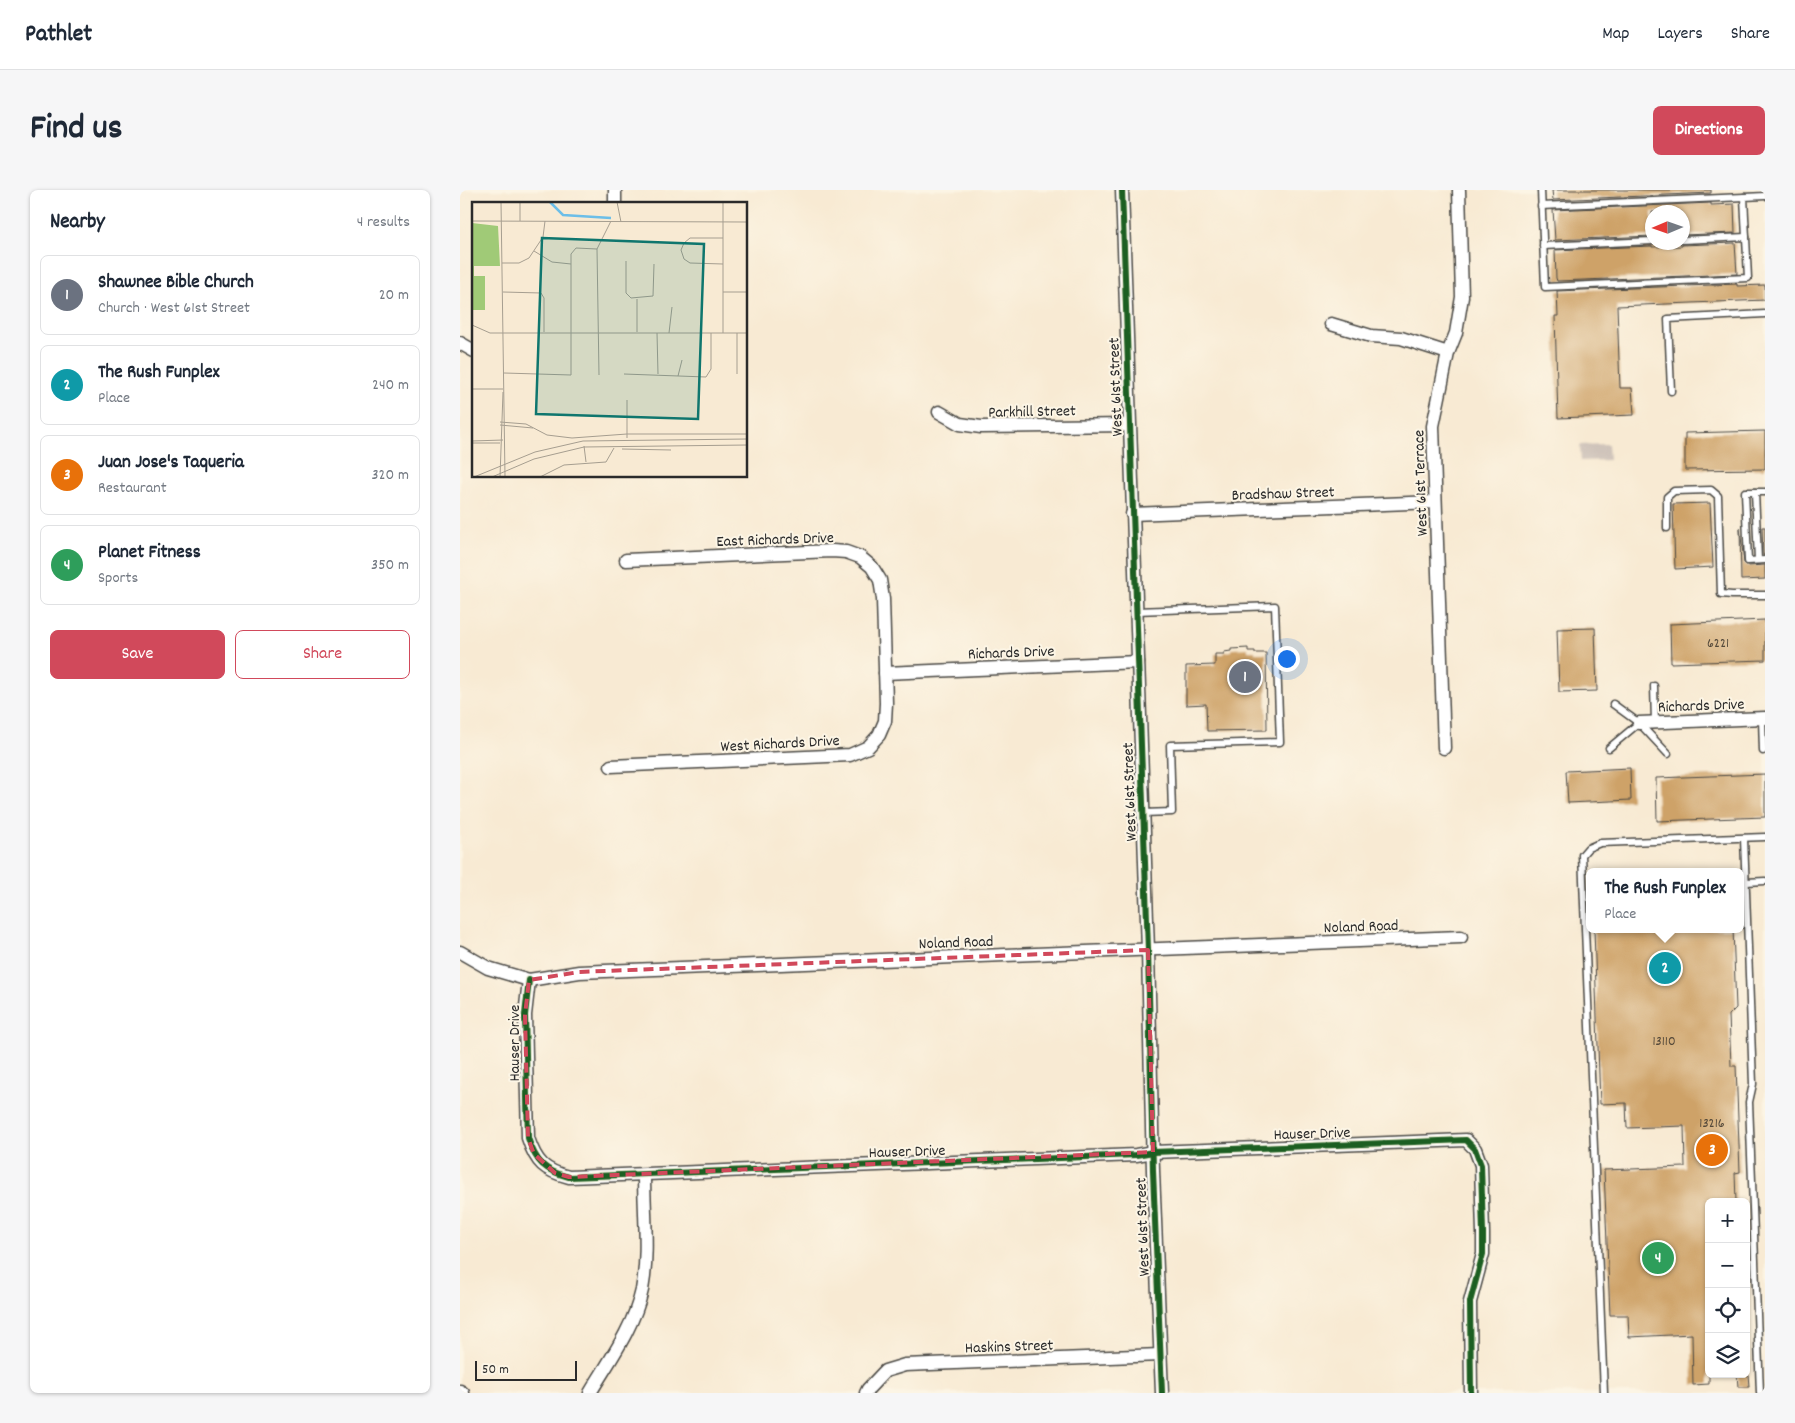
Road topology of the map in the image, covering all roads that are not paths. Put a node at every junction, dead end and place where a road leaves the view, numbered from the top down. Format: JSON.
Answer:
{"nodes":[{"id":1,"x":1122,"y":190,"type":"edge"},
{"id":2,"x":1459,"y":190,"type":"edge"},
{"id":3,"x":1541,"y":190,"type":"edge"},
{"id":4,"x":1765,"y":196,"type":"edge"},
{"id":5,"x":1744,"y":197,"type":"junction"},
{"id":6,"x":1541,"y":206,"type":"junction"},
{"id":7,"x":1746,"y":237,"type":"junction"},
{"id":8,"x":1690,"y":240,"type":"edge"},
{"id":9,"x":1645,"y":241,"type":"edge"},
{"id":10,"x":1543,"y":246,"type":"junction"},
{"id":11,"x":1765,"y":314,"type":"edge"},
{"id":12,"x":1331,"y":324,"type":"dead end"},
{"id":13,"x":460,"y":343,"type":"edge"},
{"id":14,"x":472,"y":350,"type":"edge"},
{"id":15,"x":1448,"y":353,"type":"junction"},
{"id":16,"x":1671,"y":391,"type":"dead end"},
{"id":17,"x":939,"y":412,"type":"dead end"},
{"id":18,"x":1129,"y":425,"type":"junction"},
{"id":19,"x":1755,"y":492,"type":"junction"},
{"id":20,"x":1765,"y":492,"type":"edge"},
{"id":21,"x":1435,"y":502,"type":"junction"},
{"id":22,"x":1132,"y":514,"type":"junction"},
{"id":23,"x":1667,"y":528,"type":"dead end"},
{"id":24,"x":626,"y":560,"type":"dead end"},
{"id":25,"x":1761,"y":560,"type":"edge"},
{"id":26,"x":1765,"y":594,"type":"edge"},
{"id":27,"x":1136,"y":611,"type":"junction"},
{"id":28,"x":1138,"y":662,"type":"junction"},
{"id":29,"x":885,"y":672,"type":"junction"},
{"id":30,"x":1654,"y":686,"type":"dead end"},
{"id":31,"x":1613,"y":704,"type":"dead end"},
{"id":32,"x":1763,"y":718,"type":"edge"},
{"id":33,"x":1655,"y":723,"type":"junction"},
{"id":34,"x":1639,"y":724,"type":"junction"},
{"id":35,"x":1444,"y":748,"type":"dead end"},
{"id":36,"x":1609,"y":748,"type":"dead end"},
{"id":37,"x":1763,"y":751,"type":"dead end"},
{"id":38,"x":1668,"y":754,"type":"dead end"},
{"id":39,"x":612,"y":766,"type":"dead end"},
{"id":40,"x":1143,"y":813,"type":"junction"},
{"id":41,"x":1765,"y":837,"type":"edge"},
{"id":42,"x":1744,"y":838,"type":"junction"},
{"id":43,"x":1765,"y":881,"type":"edge"},
{"id":44,"x":1746,"y":882,"type":"junction"},
{"id":45,"x":1461,"y":937,"type":"dead end"},
{"id":46,"x":1148,"y":950,"type":"junction"},
{"id":47,"x":460,"y":952,"type":"edge"},
{"id":48,"x":529,"y":980,"type":"junction"},
{"id":49,"x":1153,"y":1152,"type":"junction"},
{"id":50,"x":644,"y":1175,"type":"junction"},
{"id":51,"x":1160,"y":1355,"type":"junction"},
{"id":52,"x":460,"y":1391,"type":"edge"},
{"id":53,"x":867,"y":1391,"type":"edge"},
{"id":54,"x":464,"y":1393,"type":"edge"},
{"id":55,"x":590,"y":1393,"type":"edge"},
{"id":56,"x":1162,"y":1393,"type":"edge"},
{"id":57,"x":1471,"y":1393,"type":"edge"},
{"id":58,"x":1604,"y":1393,"type":"edge"},
{"id":59,"x":1760,"y":1393,"type":"edge"}],
"edges":[{"from":1,"to":18,"type":"street","name":"West 61st Street"},
{"from":2,"to":15,"type":"street","name":"West 61st Terrace"},
{"from":3,"to":6,"type":"lane"},
{"from":4,"to":5,"type":"lane"},
{"from":5,"to":6,"type":"lane"},
{"from":5,"to":7,"type":"lane"},
{"from":6,"to":10,"type":"lane"},
{"from":7,"to":8,"type":"lane"},
{"from":7,"to":10,"type":"lane"},
{"from":9,"to":10,"type":"lane"},
{"from":11,"to":16,"type":"lane"},
{"from":12,"to":15,"type":"street"},
{"from":13,"to":14,"type":"street"},
{"from":15,"to":21,"type":"street","name":"West 61st Terrace"},
{"from":17,"to":18,"type":"street","name":"Parkhill Street"},
{"from":18,"to":22,"type":"street","name":"West 61st Street"},
{"from":19,"to":20,"type":"lane"},
{"from":19,"to":25,"type":"lane"},
{"from":19,"to":25,"type":"lane"},
{"from":21,"to":22,"type":"street","name":"Bradshaw Street"},
{"from":21,"to":35,"type":"street","name":"West 61st Terrace"},
{"from":22,"to":27,"type":"street","name":"West 61st Street"},
{"from":23,"to":26,"type":"lane"},
{"from":24,"to":29,"type":"street","name":"East Richards Drive"},
{"from":27,"to":28,"type":"street","name":"West 61st Street"},
{"from":27,"to":40,"type":"lane"},
{"from":28,"to":29,"type":"street","name":"Richards Drive"},
{"from":28,"to":40,"type":"street","name":"West 61st Street"},
{"from":29,"to":39,"type":"street","name":"West Richards Drive"},
{"from":30,"to":33,"type":"lane"},
{"from":31,"to":34,"type":"lane"},
{"from":32,"to":33,"type":"street","name":"Richards Drive"},
{"from":32,"to":37,"type":"lane"},
{"from":33,"to":34,"type":"street","name":"Richards Drive"},
{"from":34,"to":36,"type":"lane"},
{"from":34,"to":38,"type":"lane"},
{"from":40,"to":46,"type":"street","name":"West 61st Street"},
{"from":41,"to":42,"type":"lane"},
{"from":42,"to":44,"type":"lane"},
{"from":42,"to":58,"type":"lane"},
{"from":43,"to":44,"type":"lane"},
{"from":44,"to":59,"type":"lane"},
{"from":45,"to":46,"type":"street","name":"Noland Road"},
{"from":46,"to":48,"type":"street","name":"Noland Road"},
{"from":46,"to":49,"type":"street","name":"West 61st Street"},
{"from":47,"to":48,"type":"street","name":"Noland Road"},
{"from":48,"to":50,"type":"street","name":"Hauser Drive"},
{"from":49,"to":50,"type":"street","name":"Hauser Drive"},
{"from":49,"to":51,"type":"street","name":"West 61st Street"},
{"from":49,"to":57,"type":"street","name":"Hauser Drive"},
{"from":50,"to":55,"type":"street"},
{"from":51,"to":53,"type":"street","name":"Haskins Street"},
{"from":51,"to":56,"type":"street","name":"West 61st Street"},
{"from":52,"to":54,"type":"street"}]}
